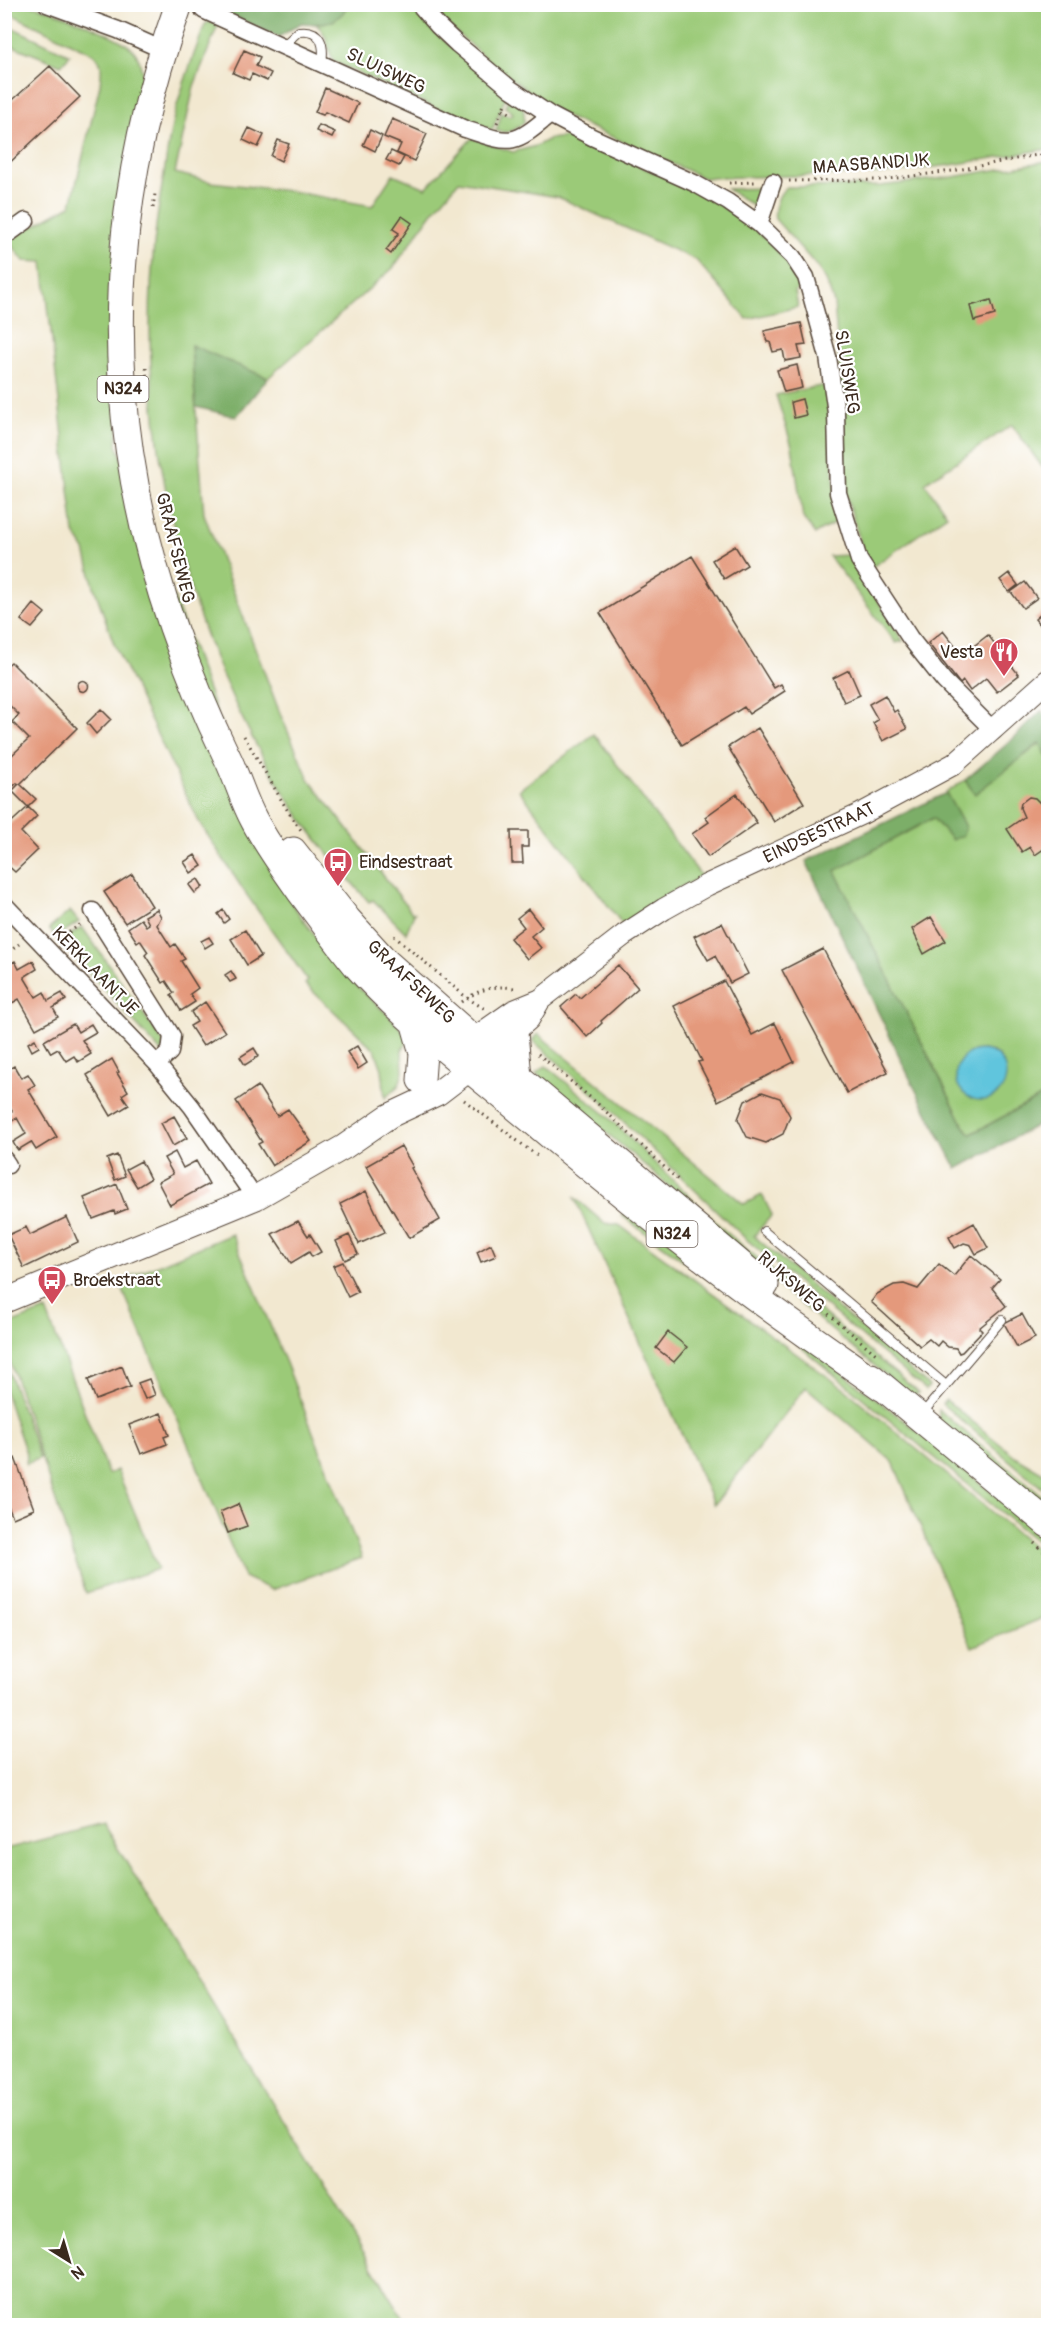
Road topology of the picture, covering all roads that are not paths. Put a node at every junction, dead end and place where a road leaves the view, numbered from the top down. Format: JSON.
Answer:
{"nodes":[{"id":1,"x":47,"y":4,"type":"edge"},
{"id":2,"x":419,"y":4,"type":"edge"},
{"id":3,"x":191,"y":7,"type":"edge"},
{"id":4,"x":283,"y":46,"type":"junction"},
{"id":5,"x":163,"y":50,"type":"junction"},
{"id":6,"x":322,"y":63,"type":"junction"},
{"id":7,"x":550,"y":115,"type":"junction"},
{"id":8,"x":773,"y":182,"type":"road end"},
{"id":9,"x":26,"y":221,"type":"dead end"},
{"id":10,"x":759,"y":224,"type":"junction"},
{"id":11,"x":4,"y":237,"type":"edge"},
{"id":12,"x":1048,"y":680,"type":"edge"},
{"id":13,"x":994,"y":731,"type":"junction"},
{"id":14,"x":230,"y":762,"type":"junction"},
{"id":15,"x":4,"y":904,"type":"edge"},
{"id":16,"x":94,"y":913,"type":"road end"},
{"id":17,"x":544,"y":996,"type":"junction"},
{"id":18,"x":414,"y":1021,"type":"junction"},
{"id":19,"x":514,"y":1033,"type":"junction"},
{"id":20,"x":472,"y":1054,"type":"junction"},
{"id":21,"x":157,"y":1064,"type":"junction"},
{"id":22,"x":518,"y":1077,"type":"junction"},
{"id":23,"x":421,"y":1080,"type":"junction"},
{"id":24,"x":390,"y":1116,"type":"junction"},
{"id":25,"x":255,"y":1198,"type":"junction"},
{"id":26,"x":764,"y":1231,"type":"dead end"},
{"id":27,"x":4,"y":1301,"type":"edge"},
{"id":28,"x":1002,"y":1320,"type":"dead end"},
{"id":29,"x":946,"y":1386,"type":"junction"},
{"id":30,"x":883,"y":1388,"type":"junction"},
{"id":31,"x":919,"y":1418,"type":"junction"},
{"id":32,"x":1048,"y":1524,"type":"edge"}],
"edges":[{"from":1,"to":5,"type":"street"},
{"from":2,"to":7,"type":"street","name":"SLUISWEG"},
{"from":3,"to":4,"type":"street","name":"SLUISWEG"},
{"from":3,"to":5,"type":"main road","name":"GRAAFSEWEG","number":"N324"},
{"from":4,"to":6,"type":"street","name":"SLUISWEG"},
{"from":4,"to":6,"type":"lane"},
{"from":5,"to":14,"type":"main road","name":"GRAAFSEWEG","number":"N324"},
{"from":6,"to":7,"type":"street","name":"SLUISWEG"},
{"from":7,"to":10,"type":"street","name":"SLUISWEG"},
{"from":8,"to":10,"type":"street"},
{"from":9,"to":11,"type":"street"},
{"from":10,"to":13,"type":"street","name":"SLUISWEG"},
{"from":12,"to":13,"type":"street","name":"EINDSESTRAAT"},
{"from":13,"to":17,"type":"street","name":"EINDSESTRAAT"},
{"from":14,"to":18,"type":"main road","name":"GRAAFSEWEG","number":"N324"},
{"from":14,"to":20,"type":"main road","name":"GRAAFSEWEG","number":"N324"},
{"from":15,"to":21,"type":"street","name":"KERKLAANTJE"},
{"from":16,"to":21,"type":"street","name":"KERKLAANTJE"},
{"from":17,"to":19,"type":"street","name":"EINDSESTRAAT"},
{"from":17,"to":20,"type":"street","name":"EINDSESTRAAT"},
{"from":18,"to":20,"type":"main road","name":"GRAAFSEWEG","number":"N324"},
{"from":18,"to":23,"type":"main road"},
{"from":19,"to":20,"type":"street","name":"EINDSESTRAAT"},
{"from":19,"to":22,"type":"main road"},
{"from":20,"to":22,"type":"main road","name":"RIJKSWEG","number":"N324"},
{"from":20,"to":23,"type":"main road"},
{"from":20,"to":24,"type":"main road"},
{"from":20,"to":30,"type":"main road","name":"RIJKSWEG","number":"N324"},
{"from":21,"to":25,"type":"street","name":"KERKLAANTJE"},
{"from":22,"to":30,"type":"main road","name":"RIJKSWEG","number":"N324"},
{"from":23,"to":24,"type":"main road"},
{"from":24,"to":25,"type":"main road"},
{"from":25,"to":27,"type":"main road"},
{"from":26,"to":29,"type":"lane"},
{"from":28,"to":29,"type":"lane"},
{"from":29,"to":31,"type":"lane"},
{"from":30,"to":31,"type":"main road","name":"RIJKSWEG","number":"N324"},
{"from":31,"to":32,"type":"main road","name":"RIJKSWEG","number":"N324"}]}
